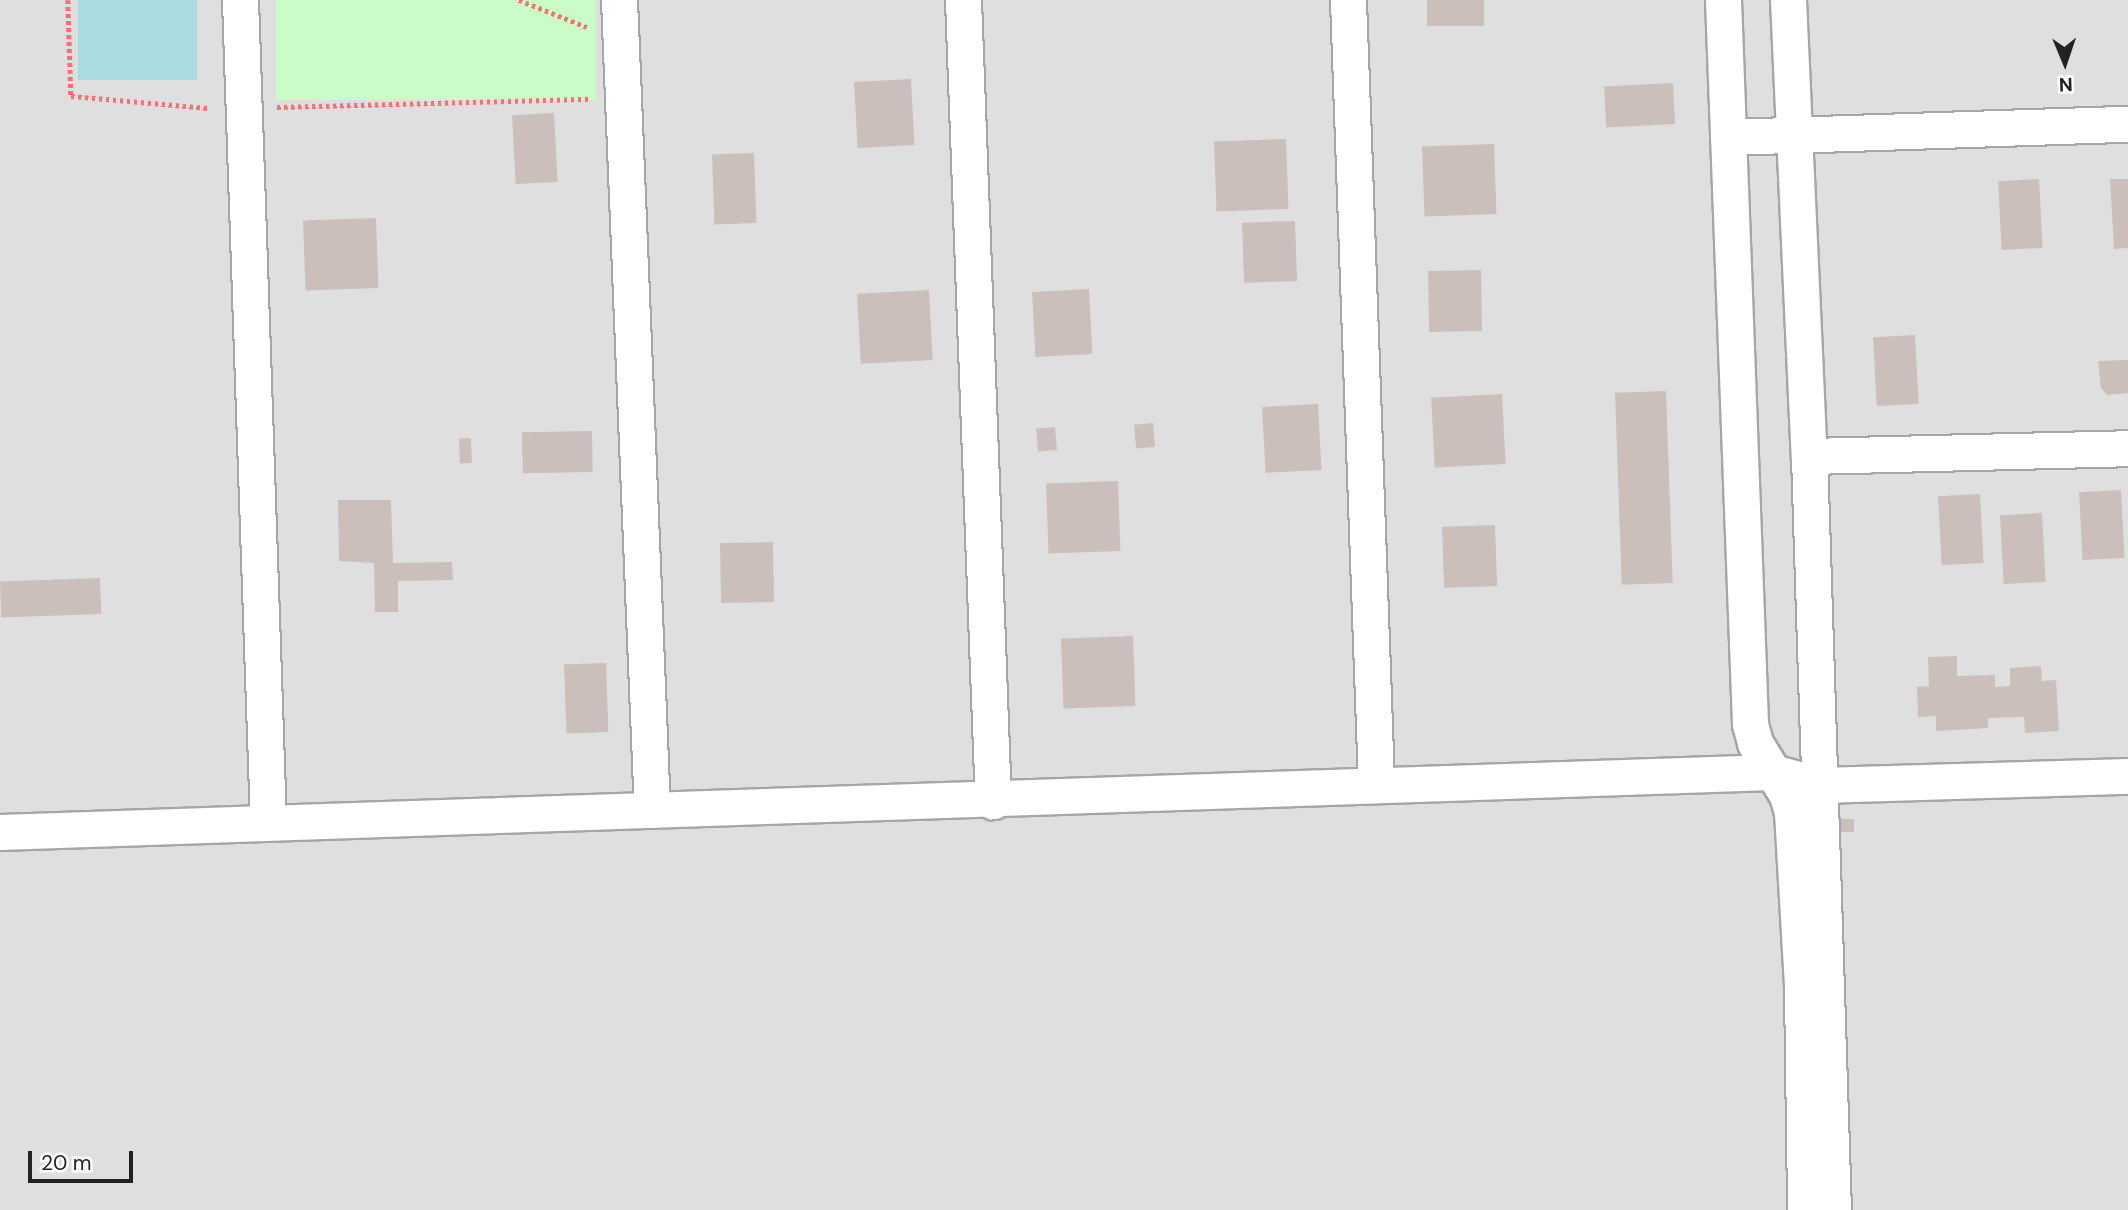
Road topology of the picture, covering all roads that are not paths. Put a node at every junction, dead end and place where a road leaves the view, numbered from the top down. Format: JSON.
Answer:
{"nodes":[{"id":1,"x":240,"y":0,"type":"edge"},
{"id":2,"x":619,"y":0,"type":"edge"},
{"id":3,"x":963,"y":0,"type":"edge"},
{"id":4,"x":1348,"y":0,"type":"edge"},
{"id":5,"x":1723,"y":0,"type":"edge"},
{"id":6,"x":1788,"y":0,"type":"edge"},
{"id":7,"x":2128,"y":124,"type":"edge"},
{"id":8,"x":1792,"y":135,"type":"junction"},
{"id":9,"x":1728,"y":137,"type":"junction"},
{"id":10,"x":2128,"y":448,"type":"edge"},
{"id":11,"x":1809,"y":456,"type":"junction"},
{"id":12,"x":1772,"y":772,"type":"junction"},
{"id":13,"x":2128,"y":776,"type":"edge"},
{"id":14,"x":1376,"y":783,"type":"junction"},
{"id":15,"x":1821,"y":785,"type":"junction"},
{"id":16,"x":993,"y":801,"type":"junction"},
{"id":17,"x":652,"y":810,"type":"junction"},
{"id":18,"x":268,"y":823,"type":"junction"},
{"id":19,"x":0,"y":832,"type":"edge"},
{"id":20,"x":1805,"y":1210,"type":"edge"},
{"id":21,"x":1833,"y":1210,"type":"edge"}],
"edges":[{"from":1,"to":18,"type":"street"},
{"from":2,"to":17,"type":"street"},
{"from":3,"to":16,"type":"street"},
{"from":4,"to":14,"type":"street"},
{"from":5,"to":9,"type":"street"},
{"from":6,"to":8,"type":"street"},
{"from":7,"to":8,"type":"street"},
{"from":8,"to":9,"type":"street"},
{"from":8,"to":11,"type":"street"},
{"from":9,"to":12,"type":"street"},
{"from":10,"to":11,"type":"street"},
{"from":11,"to":15,"type":"street"},
{"from":12,"to":14,"type":"street"},
{"from":12,"to":15,"type":"street"},
{"from":12,"to":20,"type":"street"},
{"from":13,"to":15,"type":"street"},
{"from":14,"to":16,"type":"street"},
{"from":15,"to":21,"type":"street"},
{"from":16,"to":17,"type":"street"},
{"from":17,"to":18,"type":"street"},
{"from":18,"to":19,"type":"street"}]}
